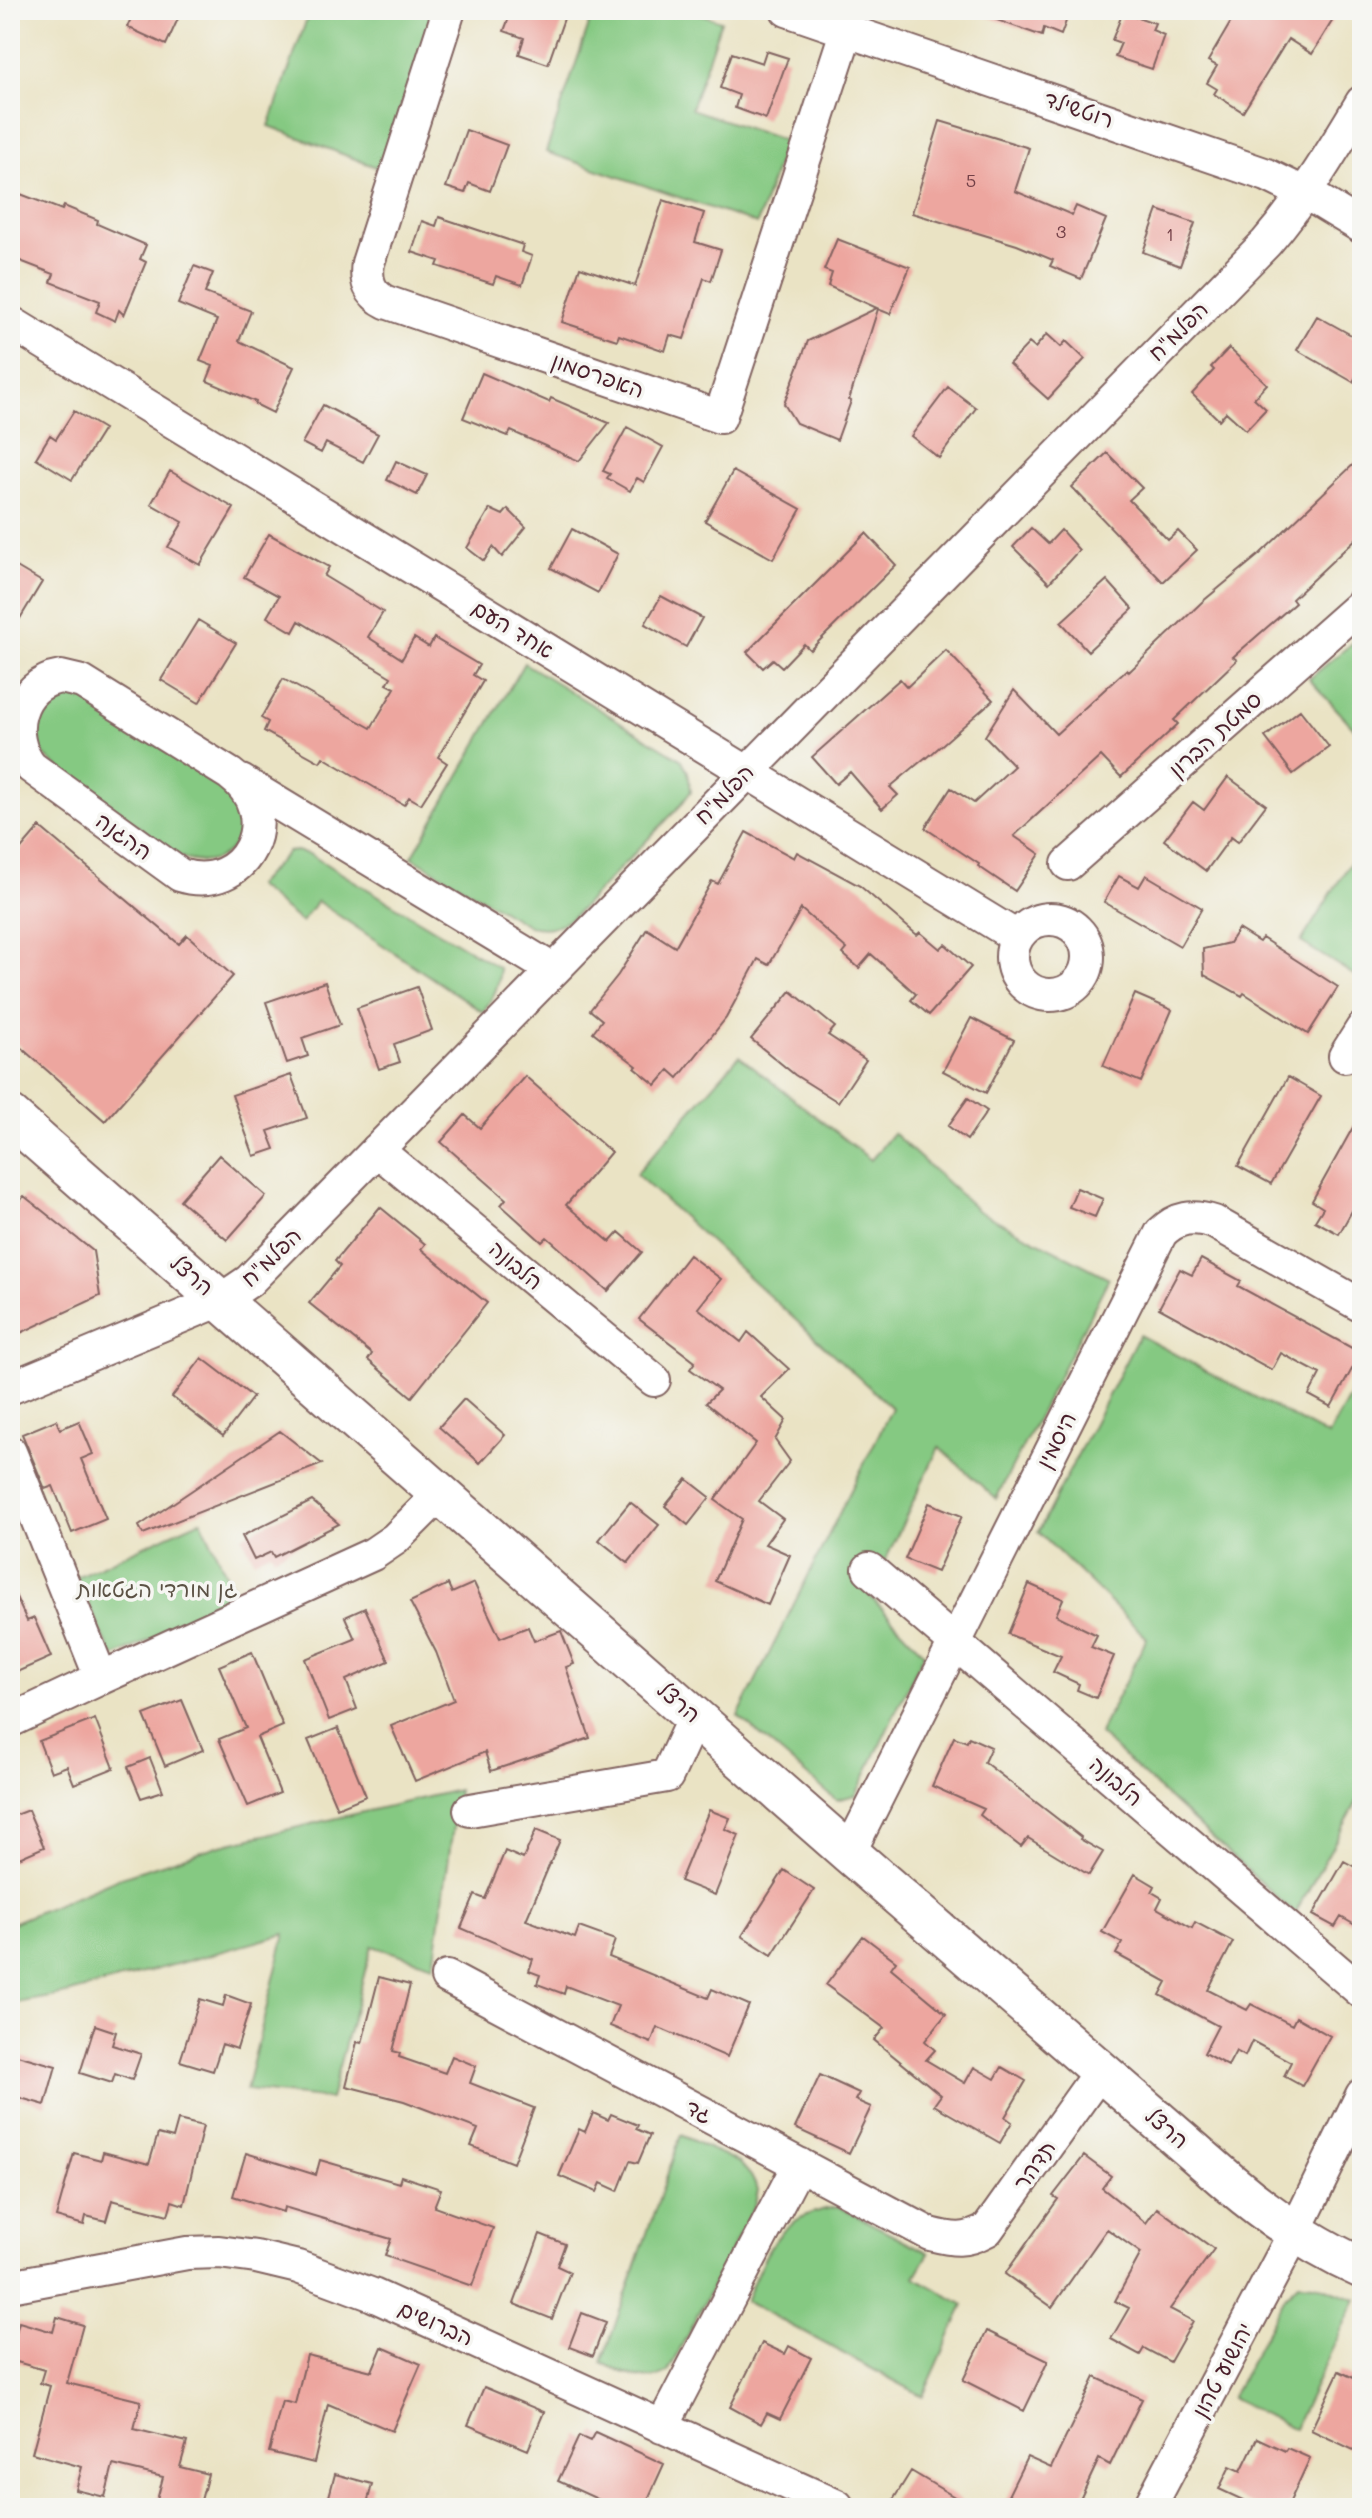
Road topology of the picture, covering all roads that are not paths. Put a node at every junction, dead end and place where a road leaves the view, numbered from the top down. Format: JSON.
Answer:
{"nodes":[{"id":1,"x":449,"y":10,"type":"edge"},
{"id":2,"x":787,"y":10,"type":"edge"},
{"id":3,"x":847,"y":29,"type":"junction"},
{"id":4,"x":1362,"y":102,"type":"edge"},
{"id":5,"x":1306,"y":194,"type":"junction"},
{"id":6,"x":1362,"y":227,"type":"edge"},
{"id":7,"x":10,"y":322,"type":"edge"},
{"id":8,"x":1362,"y":604,"type":"edge"},
{"id":9,"x":24,"y":694,"type":"edge"},
{"id":10,"x":14,"y":736,"type":"edge"},
{"id":11,"x":746,"y":771,"type":"junction"},
{"id":12,"x":230,"y":774,"type":"junction"},
{"id":13,"x":320,"y":829,"type":"junction"},
{"id":14,"x":248,"y":852,"type":"junction"},
{"id":15,"x":1068,"y":864,"type":"dead end"},
{"id":16,"x":1017,"y":937,"type":"dead end"},
{"id":17,"x":553,"y":970,"type":"junction"},
{"id":18,"x":10,"y":1116,"type":"edge"},
{"id":19,"x":377,"y":1150,"type":"junction"},
{"id":20,"x":221,"y":1300,"type":"junction"},
{"id":21,"x":1362,"y":1306,"type":"edge"},
{"id":22,"x":654,"y":1380,"type":"dead end"},
{"id":23,"x":10,"y":1388,"type":"edge"},
{"id":24,"x":10,"y":1452,"type":"edge"},
{"id":25,"x":441,"y":1493,"type":"junction"},
{"id":26,"x":869,"y":1569,"type":"dead end"},
{"id":27,"x":955,"y":1643,"type":"junction"},
{"id":28,"x":101,"y":1678,"type":"junction"},
{"id":29,"x":695,"y":1715,"type":"junction"},
{"id":30,"x":10,"y":1721,"type":"edge"},
{"id":31,"x":470,"y":1810,"type":"dead end"},
{"id":32,"x":849,"y":1853,"type":"junction"},
{"id":33,"x":447,"y":1977,"type":"dead end"},
{"id":34,"x":1362,"y":1992,"type":"edge"},
{"id":35,"x":1101,"y":2070,"type":"junction"},
{"id":36,"x":1362,"y":2095,"type":"edge"},
{"id":37,"x":799,"y":2164,"type":"junction"},
{"id":38,"x":1295,"y":2232,"type":"junction"},
{"id":39,"x":953,"y":2239,"type":"joint"},
{"id":40,"x":1362,"y":2268,"type":"edge"},
{"id":41,"x":10,"y":2286,"type":"edge"},
{"id":42,"x":662,"y":2427,"type":"junction"},
{"id":43,"x":837,"y":2506,"type":"edge"},
{"id":44,"x":1149,"y":2508,"type":"edge"}],
"edges":[{"from":1,"to":3,"type":"street","name":"האפרסמון"},
{"from":2,"to":3,"type":"street","name":"רוטשילד"},
{"from":3,"to":5,"type":"street","name":"רוטשילד"},
{"from":4,"to":5,"type":"street","name":"הפלמ\"ח"},
{"from":5,"to":6,"type":"street","name":"רוטשילד"},
{"from":5,"to":11,"type":"street","name":"הפלמ\"ח"},
{"from":7,"to":11,"type":"street","name":"אחד העם"},
{"from":8,"to":15,"type":"street","name":"סמטת הברון"},
{"from":9,"to":10,"type":"street","name":"ההגנה"},
{"from":9,"to":12,"type":"street","name":"ההגנה"},
{"from":10,"to":14,"type":"street","name":"ההגנה"},
{"from":11,"to":16,"type":"street","name":"אחד העם"},
{"from":11,"to":17,"type":"street","name":"הפלמ\"ח"},
{"from":12,"to":13,"type":"street","name":"ההגנה"},
{"from":12,"to":14,"type":"street","name":"ההגנה"},
{"from":13,"to":14,"type":"street","name":"ההגנה"},
{"from":13,"to":17,"type":"street","name":"ההגנה"},
{"from":17,"to":19,"type":"street","name":"הפלמ\"ח"},
{"from":18,"to":20,"type":"street","name":"הרצל"},
{"from":19,"to":20,"type":"street","name":"הפלמ\"ח"},
{"from":19,"to":22,"type":"street","name":"הלבונה"},
{"from":20,"to":23,"type":"street","name":"הפלמ\"ח"},
{"from":20,"to":25,"type":"street","name":"הרצל"},
{"from":21,"to":27,"type":"street","name":"היסמין"},
{"from":24,"to":28,"type":"street"},
{"from":25,"to":28,"type":"street"},
{"from":25,"to":29,"type":"street","name":"הרצל"},
{"from":26,"to":27,"type":"street","name":"הלבונה"},
{"from":27,"to":32,"type":"street","name":"היסמין"},
{"from":27,"to":34,"type":"street","name":"הלבונה"},
{"from":28,"to":30,"type":"street"},
{"from":29,"to":31,"type":"street"},
{"from":29,"to":32,"type":"street","name":"הרצל"},
{"from":32,"to":35,"type":"street","name":"הרצל"},
{"from":33,"to":37,"type":"street","name":"גד"},
{"from":35,"to":38,"type":"street","name":"הרצל"},
{"from":35,"to":39,"type":"street","name":"תדהר"},
{"from":36,"to":38,"type":"street"},
{"from":37,"to":39,"type":"street","name":"גד"},
{"from":37,"to":42,"type":"street"},
{"from":38,"to":40,"type":"street","name":"הרצל"},
{"from":38,"to":44,"type":"street","name":"יהושוע טהון"},
{"from":41,"to":42,"type":"street","name":"הברושים"},
{"from":42,"to":43,"type":"street","name":"הברושים"}]}
